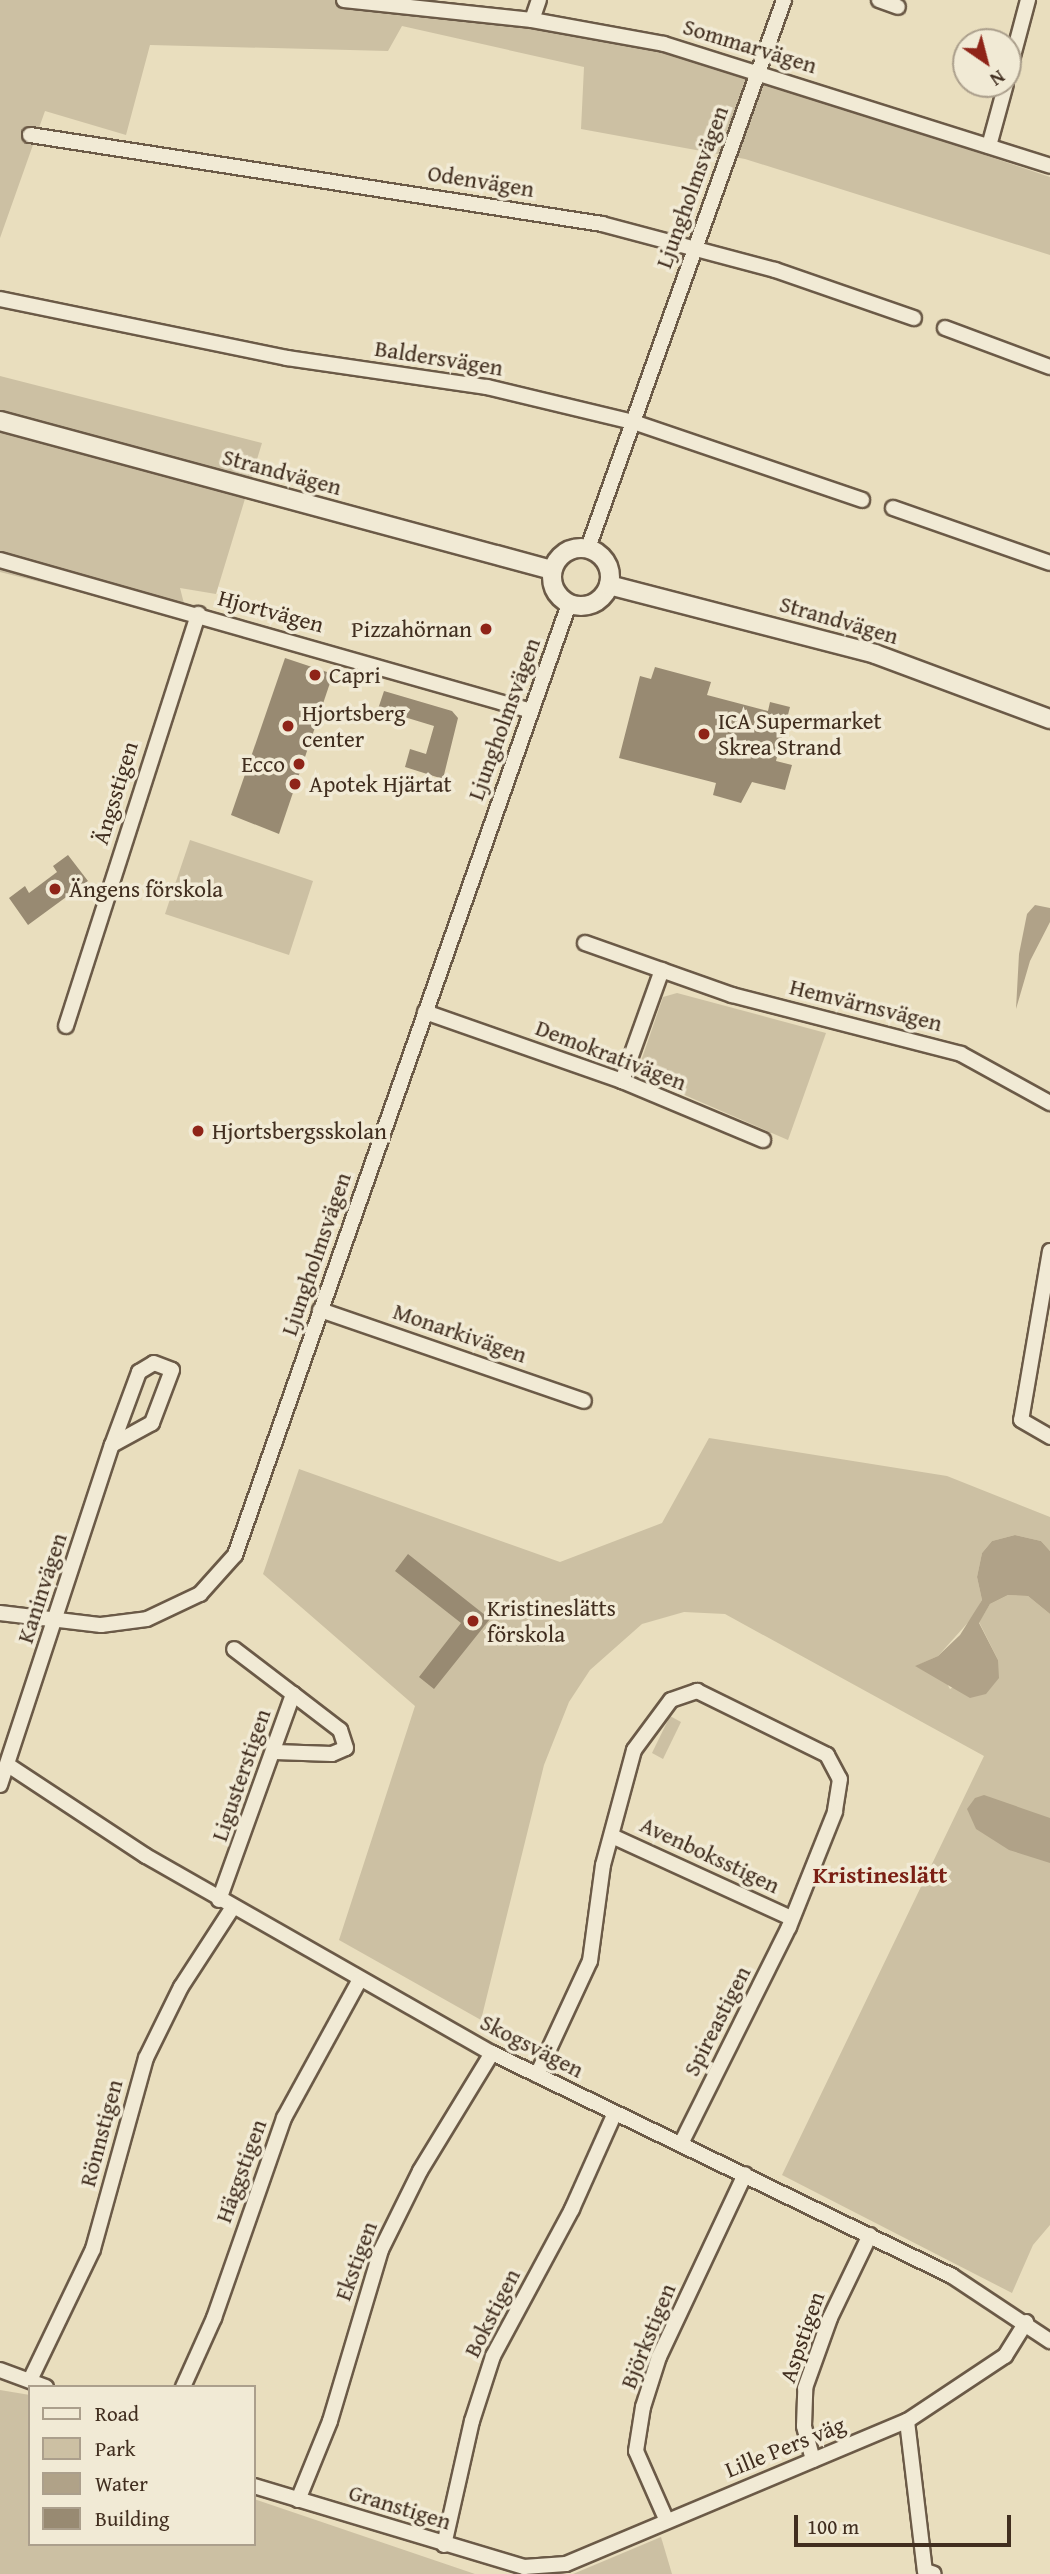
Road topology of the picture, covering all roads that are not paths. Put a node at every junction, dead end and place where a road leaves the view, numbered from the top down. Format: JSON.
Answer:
{"nodes":[{"id":1,"x":344,"y":0,"type":"edge"},
{"id":2,"x":538,"y":0,"type":"edge"},
{"id":3,"x":784,"y":0,"type":"edge"},
{"id":4,"x":879,"y":0,"type":"edge"},
{"id":5,"x":1028,"y":0,"type":"edge"},
{"id":6,"x":898,"y":7,"type":"dead end"},
{"id":7,"x":532,"y":20,"type":"junction"},
{"id":8,"x":1021,"y":28,"type":"edge"},
{"id":9,"x":758,"y":71,"type":"junction"},
{"id":10,"x":1002,"y":98,"type":"edge"},
{"id":11,"x":30,"y":135,"type":"dead end"},
{"id":12,"x":989,"y":146,"type":"junction"},
{"id":13,"x":1050,"y":166,"type":"edge"},
{"id":14,"x":695,"y":247,"type":"junction"},
{"id":15,"x":0,"y":299,"type":"edge"},
{"id":16,"x":914,"y":318,"type":"dead end"},
{"id":17,"x":945,"y":328,"type":"dead end"},
{"id":18,"x":1050,"y":368,"type":"edge"},
{"id":19,"x":0,"y":421,"type":"edge"},
{"id":20,"x":633,"y":422,"type":"junction"},
{"id":21,"x":862,"y":500,"type":"dead end"},
{"id":22,"x":893,"y":508,"type":"dead end"},
{"id":23,"x":588,"y":548,"type":"junction"},
{"id":24,"x":0,"y":560,"type":"edge"},
{"id":25,"x":1050,"y":563,"type":"edge"},
{"id":26,"x":552,"y":570,"type":"junction"},
{"id":27,"x":610,"y":585,"type":"junction"},
{"id":28,"x":569,"y":604,"type":"junction"},
{"id":29,"x":198,"y":614,"type":"junction"},
{"id":30,"x":528,"y":710,"type":"junction"},
{"id":31,"x":1050,"y":719,"type":"edge"},
{"id":32,"x":585,"y":943,"type":"dead end"},
{"id":33,"x":662,"y":970,"type":"junction"},
{"id":34,"x":425,"y":1012,"type":"junction"},
{"id":35,"x":65,"y":1026,"type":"dead end"},
{"id":36,"x":622,"y":1081,"type":"junction"},
{"id":37,"x":1050,"y":1103,"type":"edge"},
{"id":38,"x":763,"y":1140,"type":"dead end"},
{"id":39,"x":1050,"y":1251,"type":"edge"},
{"id":40,"x":320,"y":1310,"type":"junction"},
{"id":41,"x":584,"y":1401,"type":"dead end"},
{"id":42,"x":1050,"y":1437,"type":"edge"},
{"id":43,"x":112,"y":1445,"type":"junction"},
{"id":44,"x":0,"y":1613,"type":"edge"},
{"id":45,"x":55,"y":1622,"type":"junction"},
{"id":46,"x":234,"y":1649,"type":"dead end"},
{"id":47,"x":293,"y":1694,"type":"junction"},
{"id":48,"x":275,"y":1752,"type":"junction"},
{"id":49,"x":8,"y":1765,"type":"junction"},
{"id":50,"x":0,"y":1785,"type":"edge"},
{"id":51,"x":612,"y":1836,"type":"junction"},
{"id":52,"x":219,"y":1899,"type":"junction"},
{"id":53,"x":233,"y":1907,"type":"junction"},
{"id":54,"x":789,"y":1917,"type":"junction"},
{"id":55,"x":359,"y":1979,"type":"junction"},
{"id":56,"x":492,"y":2053,"type":"junction"},
{"id":57,"x":537,"y":2075,"type":"junction"},
{"id":58,"x":615,"y":2113,"type":"junction"},
{"id":59,"x":681,"y":2144,"type":"junction"},
{"id":60,"x":746,"y":2174,"type":"junction"},
{"id":61,"x":870,"y":2235,"type":"junction"},
{"id":62,"x":1026,"y":2322,"type":"junction"},
{"id":63,"x":1050,"y":2341,"type":"edge"},
{"id":64,"x":0,"y":2370,"type":"edge"},
{"id":65,"x":31,"y":2378,"type":"junction"},
{"id":66,"x":43,"y":2385,"type":"edge"},
{"id":67,"x":184,"y":2385,"type":"edge"},
{"id":68,"x":907,"y":2421,"type":"junction"},
{"id":69,"x":813,"y":2460,"type":"junction"},
{"id":70,"x":256,"y":2487,"type":"edge"},
{"id":71,"x":298,"y":2500,"type":"junction"},
{"id":72,"x":666,"y":2519,"type":"junction"},
{"id":73,"x":444,"y":2545,"type":"junction"},
{"id":74,"x":534,"y":2568,"type":"joint"},
{"id":75,"x":929,"y":2572,"type":"edge"}],
"edges":[{"from":1,"to":7,"type":"street","name":"Sommarvägen"},
{"from":2,"to":7,"type":"street"},
{"from":3,"to":9,"type":"street","name":"Ljungholmsvägen"},
{"from":4,"to":6,"type":"street"},
{"from":5,"to":8,"type":"street"},
{"from":7,"to":9,"type":"street","name":"Sommarvägen"},
{"from":9,"to":12,"type":"street","name":"Sommarvägen"},
{"from":9,"to":14,"type":"street","name":"Ljungholmsvägen"},
{"from":10,"to":12,"type":"street"},
{"from":11,"to":14,"type":"street","name":"Odenvägen"},
{"from":12,"to":13,"type":"street","name":"Sommarvägen"},
{"from":14,"to":16,"type":"street","name":"Odenvägen"},
{"from":14,"to":20,"type":"street","name":"Ljungholmsvägen"},
{"from":15,"to":20,"type":"street","name":"Baldersvägen"},
{"from":17,"to":18,"type":"street"},
{"from":19,"to":26,"type":"street","name":"Strandvägen"},
{"from":20,"to":21,"type":"street","name":"Baldersvägen"},
{"from":20,"to":23,"type":"street","name":"Ljungholmsvägen"},
{"from":22,"to":25,"type":"street"},
{"from":23,"to":26,"type":"street"},
{"from":23,"to":27,"type":"street"},
{"from":24,"to":29,"type":"street","name":"Hjortvägen"},
{"from":26,"to":28,"type":"street"},
{"from":27,"to":28,"type":"street"},
{"from":27,"to":31,"type":"street","name":"Strandvägen"},
{"from":28,"to":30,"type":"street","name":"Ljungholmsvägen"},
{"from":29,"to":30,"type":"street","name":"Hjortvägen"},
{"from":29,"to":35,"type":"street","name":"Ängsstigen"},
{"from":30,"to":34,"type":"street","name":"Ljungholmsvägen"},
{"from":32,"to":33,"type":"street","name":"Hemvärnsvägen"},
{"from":33,"to":36,"type":"street"},
{"from":33,"to":37,"type":"street","name":"Hemvärnsvägen"},
{"from":34,"to":36,"type":"street","name":"Demokrativägen"},
{"from":34,"to":40,"type":"street","name":"Ljungholmsvägen"},
{"from":36,"to":38,"type":"street","name":"Demokrativägen"},
{"from":39,"to":42,"type":"street"},
{"from":40,"to":41,"type":"street","name":"Monarkivägen"},
{"from":40,"to":45,"type":"street","name":"Ljungholmsvägen"},
{"from":43,"to":43,"type":"street","name":"Kaninvägen"},
{"from":43,"to":45,"type":"street","name":"Kaninvägen"},
{"from":44,"to":45,"type":"street","name":"Ljungholmsvägen"},
{"from":45,"to":49,"type":"street","name":"Kaninvägen"},
{"from":46,"to":47,"type":"street","name":"Ligusterstigen"},
{"from":47,"to":48,"type":"street","name":"Ligusterstigen"},
{"from":47,"to":48,"type":"street"},
{"from":48,"to":52,"type":"street","name":"Ligusterstigen"},
{"from":49,"to":50,"type":"street","name":"Kaninvägen"},
{"from":49,"to":52,"type":"street","name":"Skogsvägen"},
{"from":51,"to":54,"type":"street","name":"Avenboksstigen"},
{"from":51,"to":54,"type":"street","name":"Spireastigen"},
{"from":51,"to":57,"type":"street"},
{"from":52,"to":53,"type":"street","name":"Skogsvägen"},
{"from":53,"to":55,"type":"street","name":"Skogsvägen"},
{"from":53,"to":65,"type":"street","name":"Rönnstigen"},
{"from":54,"to":59,"type":"street","name":"Spireastigen"},
{"from":55,"to":56,"type":"street","name":"Skogsvägen"},
{"from":55,"to":67,"type":"street","name":"Häggstigen"},
{"from":56,"to":57,"type":"street","name":"Skogsvägen"},
{"from":56,"to":71,"type":"street","name":"Ekstigen"},
{"from":57,"to":58,"type":"street","name":"Skogsvägen"},
{"from":58,"to":59,"type":"street","name":"Skogsvägen"},
{"from":58,"to":73,"type":"street","name":"Bokstigen"},
{"from":59,"to":60,"type":"street","name":"Skogsvägen"},
{"from":60,"to":61,"type":"street","name":"Skogsvägen"},
{"from":60,"to":72,"type":"street","name":"Björkstigen"},
{"from":61,"to":62,"type":"street","name":"Skogsvägen"},
{"from":61,"to":69,"type":"street","name":"Aspstigen"},
{"from":62,"to":63,"type":"street","name":"Skogsvägen"},
{"from":62,"to":68,"type":"street","name":"Lille Pers väg"},
{"from":64,"to":65,"type":"street"},
{"from":65,"to":66,"type":"street"},
{"from":68,"to":69,"type":"street","name":"Lille Pers väg"},
{"from":68,"to":75,"type":"street"},
{"from":69,"to":72,"type":"street","name":"Lille Pers väg"},
{"from":70,"to":71,"type":"street","name":"Granstigen"},
{"from":71,"to":73,"type":"street","name":"Granstigen"},
{"from":72,"to":74,"type":"street","name":"Lille Pers väg"},
{"from":73,"to":74,"type":"street","name":"Granstigen"}]}
